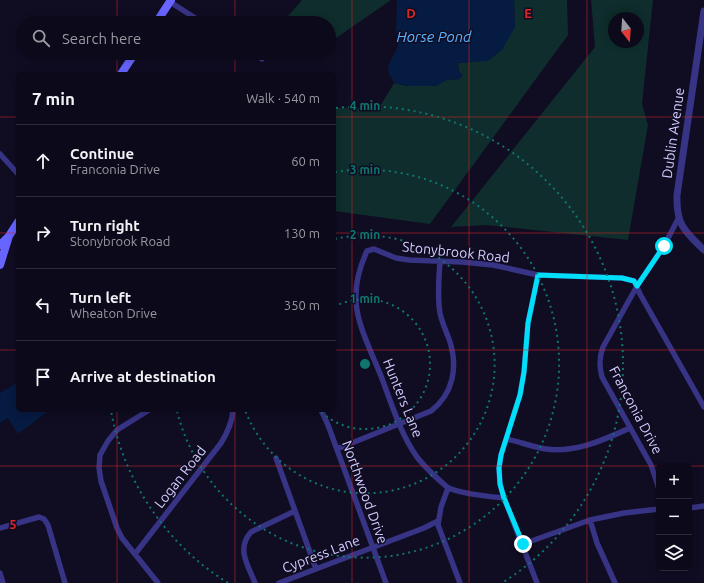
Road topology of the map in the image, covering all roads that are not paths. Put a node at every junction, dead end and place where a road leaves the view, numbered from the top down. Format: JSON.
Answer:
{"nodes":[{"id":1,"x":171,"y":1,"type":"edge"},
{"id":2,"x":704,"y":11,"type":"edge"},
{"id":3,"x":161,"y":16,"type":"edge"},
{"id":4,"x":193,"y":16,"type":"edge"},
{"id":5,"x":130,"y":60,"type":"edge"},
{"id":6,"x":122,"y":72,"type":"edge"},
{"id":7,"x":0,"y":154,"type":"edge"},
{"id":8,"x":16,"y":172,"type":"edge"},
{"id":9,"x":678,"y":219,"type":"junction"},
{"id":10,"x":16,"y":225,"type":"edge"},
{"id":11,"x":9,"y":236,"type":"junction"},
{"id":12,"x":0,"y":245,"type":"edge"},
{"id":13,"x":367,"y":250,"type":"joint"},
{"id":14,"x":704,"y":250,"type":"edge"},
{"id":15,"x":440,"y":261,"type":"junction"},
{"id":16,"x":0,"y":265,"type":"edge"},
{"id":17,"x":538,"y":275,"type":"junction"},
{"id":18,"x":637,"y":286,"type":"junction"},
{"id":19,"x":704,"y":407,"type":"edge"},
{"id":20,"x":146,"y":412,"type":"edge"},
{"id":21,"x":233,"y":412,"type":"edge"},
{"id":22,"x":322,"y":412,"type":"edge"},
{"id":23,"x":400,"y":424,"type":"junction"},
{"id":24,"x":630,"y":428,"type":"junction"},
{"id":25,"x":507,"y":439,"type":"junction"},
{"id":26,"x":337,"y":449,"type":"junction"},
{"id":27,"x":276,"y":458,"type":"dead end"},
{"id":28,"x":656,"y":480,"type":"edge"},
{"id":29,"x":448,"y":488,"type":"junction"},
{"id":30,"x":504,"y":498,"type":"junction"},
{"id":31,"x":704,"y":506,"type":"edge"},
{"id":32,"x":692,"y":508,"type":"edge"},
{"id":33,"x":656,"y":509,"type":"edge"},
{"id":34,"x":295,"y":512,"type":"junction"},
{"id":35,"x":590,"y":520,"type":"junction"},
{"id":36,"x":438,"y":522,"type":"junction"},
{"id":37,"x":0,"y":528,"type":"edge"},
{"id":38,"x":523,"y":544,"type":"junction"},
{"id":39,"x":373,"y":548,"type":"junction"},
{"id":40,"x":135,"y":554,"type":"junction"},
{"id":41,"x":316,"y":569,"type":"junction"},
{"id":42,"x":0,"y":573,"type":"edge"},
{"id":43,"x":3,"y":583,"type":"edge"},
{"id":44,"x":65,"y":583,"type":"edge"},
{"id":45,"x":158,"y":583,"type":"edge"},
{"id":46,"x":255,"y":583,"type":"edge"},
{"id":47,"x":279,"y":583,"type":"edge"},
{"id":48,"x":386,"y":583,"type":"edge"},
{"id":49,"x":460,"y":583,"type":"edge"},
{"id":50,"x":537,"y":583,"type":"edge"},
{"id":51,"x":615,"y":583,"type":"edge"}],
"edges":[{"from":1,"to":3,"type":"main road"},
{"from":1,"to":4,"type":"street"},
{"from":2,"to":9,"type":"street","name":"Dublin Avenue"},
{"from":5,"to":6,"type":"main road"},
{"from":7,"to":8,"type":"street"},
{"from":9,"to":14,"type":"street","name":"Dublin Avenue"},
{"from":9,"to":18,"type":"street","name":"Franconia Drive"},
{"from":10,"to":11,"type":"main road"},
{"from":11,"to":12,"type":"main road"},
{"from":11,"to":16,"type":"main road"},
{"from":13,"to":15,"type":"street","name":"Stonybrook Road"},
{"from":13,"to":23,"type":"street","name":"Hunters Lane"},
{"from":15,"to":17,"type":"street","name":"Stonybrook Road"},
{"from":15,"to":23,"type":"street"},
{"from":17,"to":18,"type":"street","name":"Stonybrook Road"},
{"from":17,"to":25,"type":"street"},
{"from":18,"to":19,"type":"street"},
{"from":18,"to":24,"type":"street","name":"Franconia Drive"},
{"from":20,"to":40,"type":"street"},
{"from":21,"to":40,"type":"street","name":"Logan Road"},
{"from":22,"to":26,"type":"street","name":"Northwood Drive"},
{"from":23,"to":26,"type":"street"},
{"from":23,"to":29,"type":"street","name":"Hunters Lane"},
{"from":24,"to":25,"type":"street"},
{"from":24,"to":28,"type":"street","name":"Franconia Drive"},
{"from":25,"to":30,"type":"street"},
{"from":26,"to":39,"type":"street","name":"Northwood Drive"},
{"from":27,"to":34,"type":"street"},
{"from":29,"to":30,"type":"street"},
{"from":29,"to":36,"type":"street"},
{"from":30,"to":38,"type":"street"},
{"from":31,"to":32,"type":"street"},
{"from":33,"to":35,"type":"street"},
{"from":34,"to":41,"type":"street"},
{"from":34,"to":46,"type":"street"},
{"from":35,"to":38,"type":"street"},
{"from":35,"to":51,"type":"street"},
{"from":36,"to":39,"type":"street","name":"Cypress Lane"},
{"from":36,"to":49,"type":"street"},
{"from":37,"to":44,"type":"street"},
{"from":38,"to":50,"type":"street"},
{"from":39,"to":41,"type":"street","name":"Cypress Lane"},
{"from":39,"to":48,"type":"street","name":"Northwood Drive"},
{"from":40,"to":45,"type":"street"},
{"from":41,"to":47,"type":"street","name":"Cypress Lane"},
{"from":42,"to":43,"type":"street"}]}
